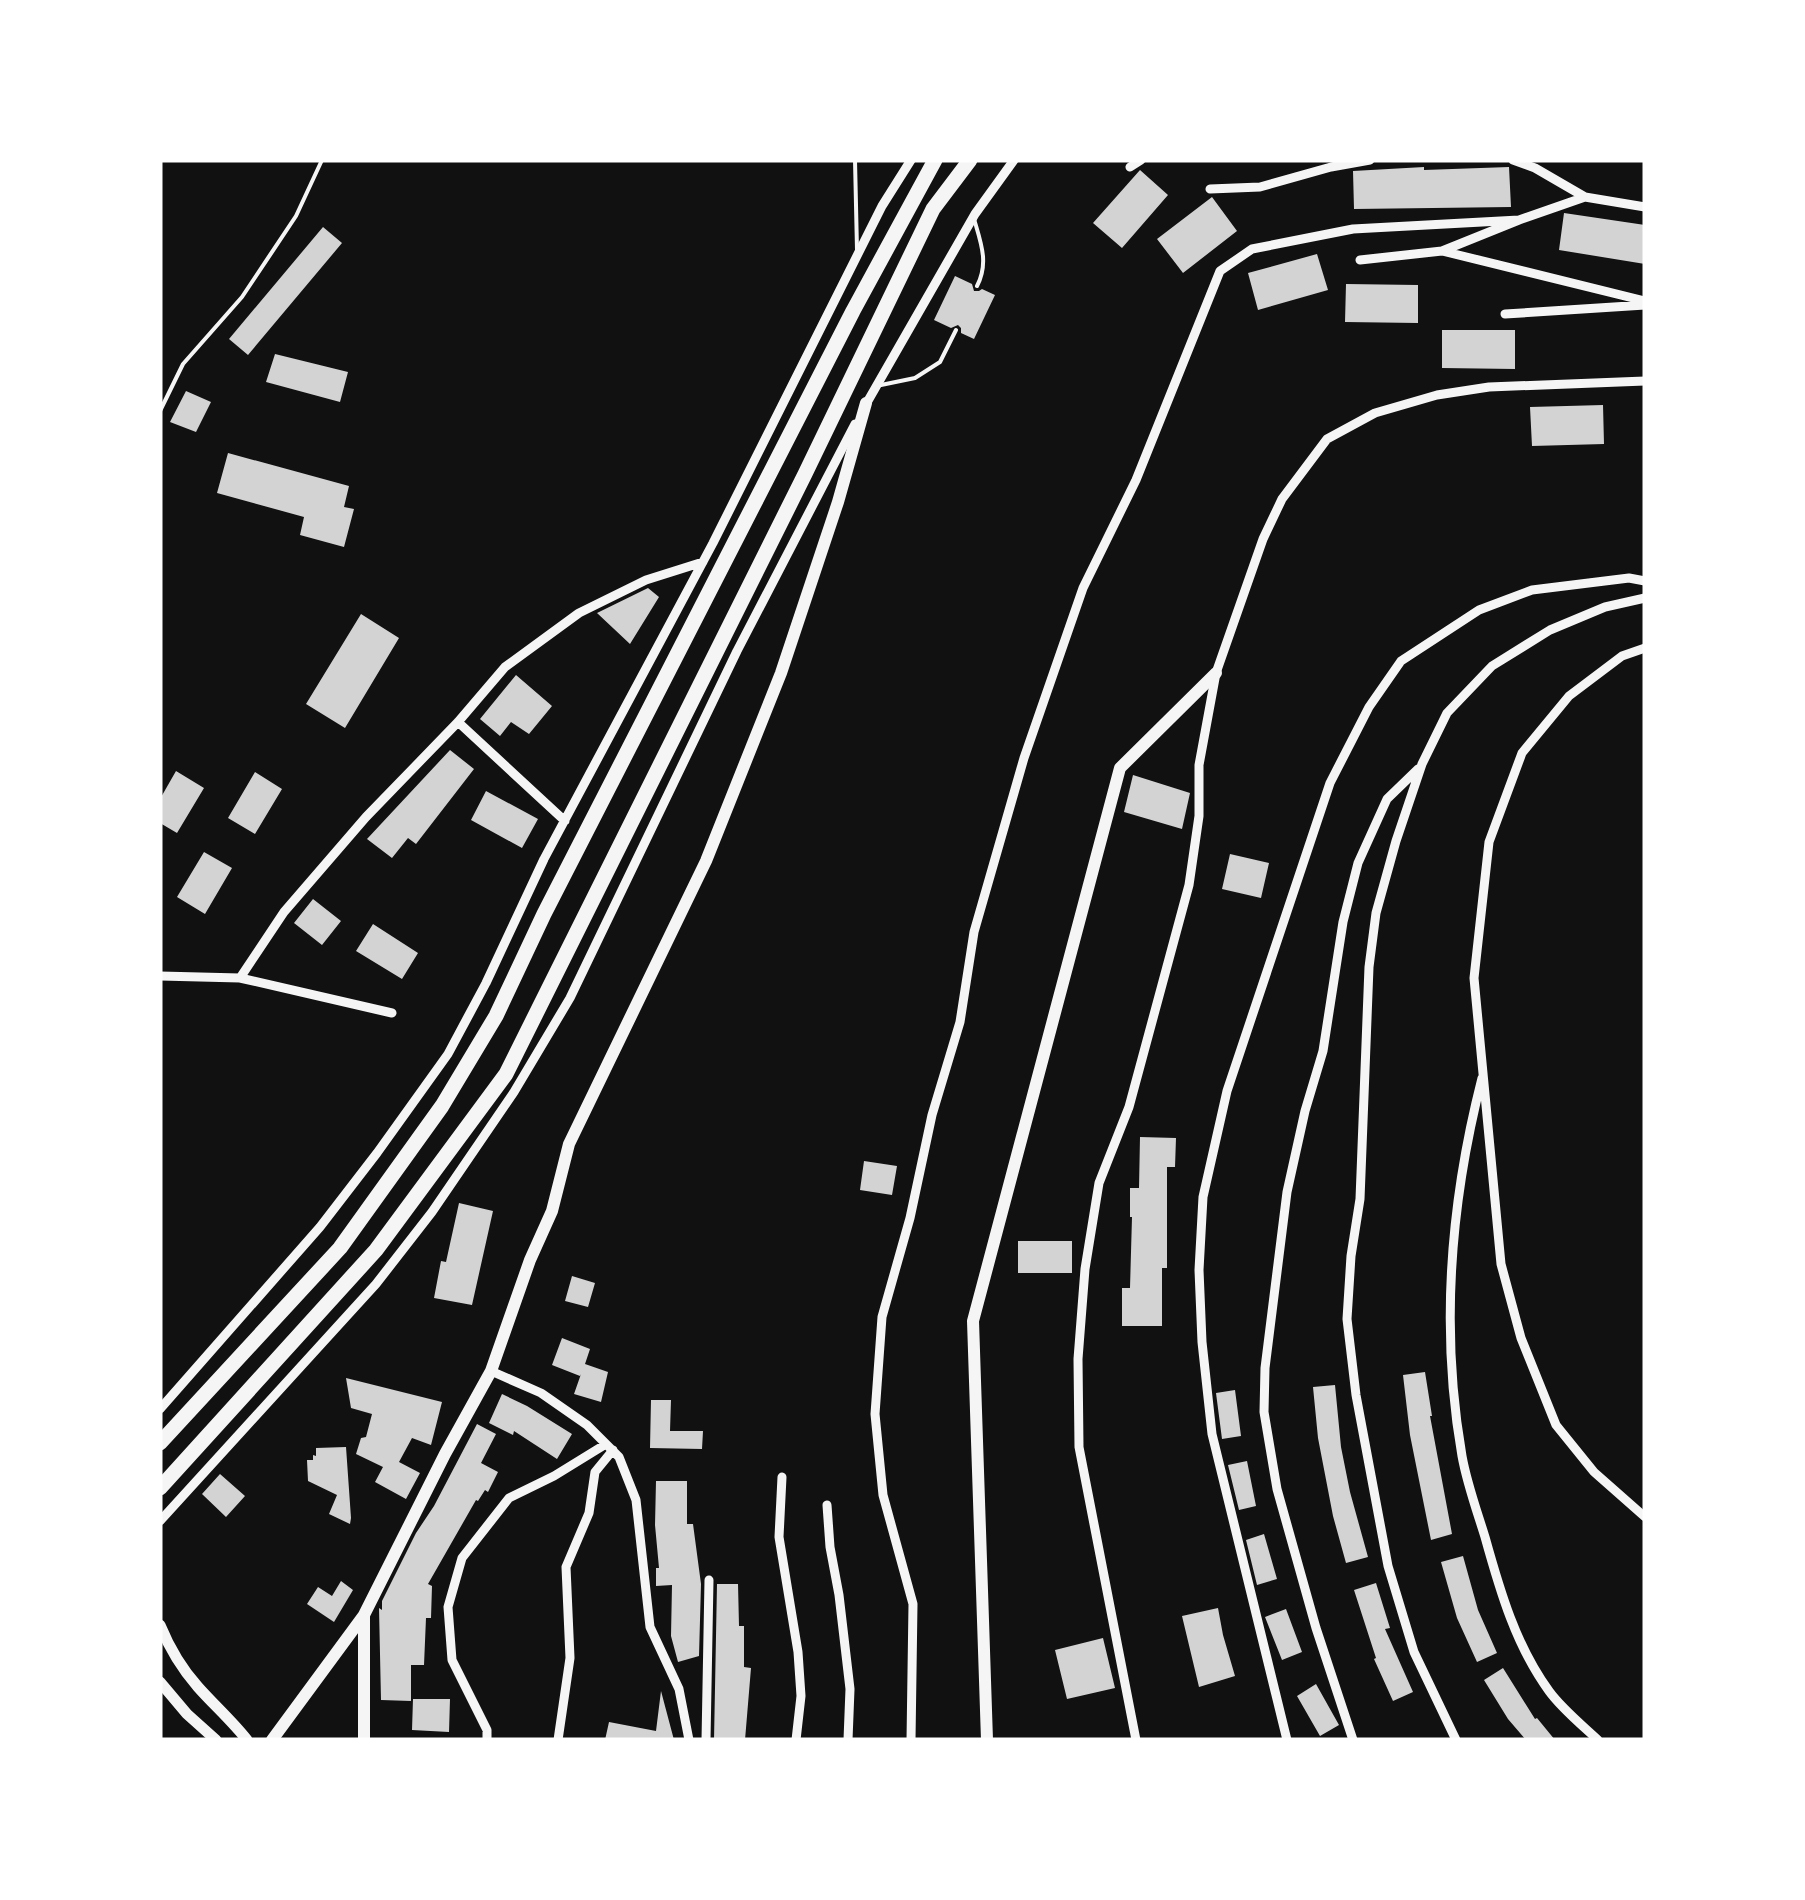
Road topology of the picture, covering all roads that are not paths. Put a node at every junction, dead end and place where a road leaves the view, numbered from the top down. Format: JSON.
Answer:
{"nodes":[{"id":1,"x":322,"y":160,"type":"edge"},
{"id":2,"x":856,"y":160,"type":"edge"},
{"id":3,"x":910,"y":160,"type":"edge"},
{"id":4,"x":934,"y":160,"type":"edge"},
{"id":5,"x":970,"y":160,"type":"edge"},
{"id":6,"x":1014,"y":160,"type":"edge"},
{"id":7,"x":1140,"y":160,"type":"edge"},
{"id":8,"x":1370,"y":160,"type":"edge"},
{"id":9,"x":1513,"y":160,"type":"edge"},
{"id":10,"x":1130,"y":168,"type":"dead end"},
{"id":11,"x":1210,"y":189,"type":"dead end"},
{"id":12,"x":1585,"y":196,"type":"junction"},
{"id":13,"x":1645,"y":208,"type":"edge"},
{"id":14,"x":974,"y":216,"type":"junction"},
{"id":15,"x":1519,"y":220,"type":"junction"},
{"id":16,"x":1442,"y":250,"type":"junction"},
{"id":17,"x":856,"y":257,"type":"junction"},
{"id":18,"x":1360,"y":260,"type":"dead end"},
{"id":19,"x":977,"y":286,"type":"dead end"},
{"id":20,"x":1645,"y":303,"type":"edge"},
{"id":21,"x":1505,"y":314,"type":"dead end"},
{"id":22,"x":956,"y":330,"type":"dead end"},
{"id":23,"x":1645,"y":381,"type":"edge"},
{"id":24,"x":876,"y":386,"type":"junction"},
{"id":25,"x":866,"y":404,"type":"junction"},
{"id":26,"x":160,"y":411,"type":"edge"},
{"id":27,"x":703,"y":562,"type":"junction"},
{"id":28,"x":1645,"y":582,"type":"edge"},
{"id":29,"x":1645,"y":598,"type":"edge"},
{"id":30,"x":1645,"y":648,"type":"edge"},
{"id":31,"x":1216,"y":673,"type":"junction"},
{"id":32,"x":458,"y":722,"type":"junction"},
{"id":33,"x":1422,"y":764,"type":"junction"},
{"id":34,"x":565,"y":821,"type":"junction"},
{"id":35,"x":160,"y":976,"type":"edge"},
{"id":36,"x":240,"y":978,"type":"junction"},
{"id":37,"x":392,"y":1013,"type":"dead end"},
{"id":38,"x":1484,"y":1071,"type":"junction"},
{"id":39,"x":491,"y":1371,"type":"junction"},
{"id":40,"x":160,"y":1409,"type":"edge"},
{"id":41,"x":160,"y":1443,"type":"edge"},
{"id":42,"x":610,"y":1447,"type":"junction"},
{"id":43,"x":782,"y":1477,"type":"dead end"},
{"id":44,"x":160,"y":1488,"type":"edge"},
{"id":45,"x":827,"y":1505,"type":"dead end"},
{"id":46,"x":1645,"y":1517,"type":"edge"},
{"id":47,"x":160,"y":1520,"type":"edge"},
{"id":48,"x":709,"y":1580,"type":"dead end"},
{"id":49,"x":364,"y":1615,"type":"junction"},
{"id":50,"x":160,"y":1625,"type":"edge"},
{"id":51,"x":160,"y":1682,"type":"edge"},
{"id":52,"x":216,"y":1740,"type":"edge"},
{"id":53,"x":248,"y":1740,"type":"edge"},
{"id":54,"x":272,"y":1740,"type":"edge"},
{"id":55,"x":364,"y":1740,"type":"edge"},
{"id":56,"x":487,"y":1740,"type":"edge"},
{"id":57,"x":558,"y":1740,"type":"edge"},
{"id":58,"x":689,"y":1740,"type":"edge"},
{"id":59,"x":706,"y":1740,"type":"edge"},
{"id":60,"x":796,"y":1740,"type":"edge"},
{"id":61,"x":848,"y":1740,"type":"edge"},
{"id":62,"x":911,"y":1740,"type":"edge"},
{"id":63,"x":987,"y":1740,"type":"edge"},
{"id":64,"x":1136,"y":1740,"type":"edge"},
{"id":65,"x":1287,"y":1740,"type":"edge"},
{"id":66,"x":1352,"y":1740,"type":"edge"},
{"id":67,"x":1456,"y":1740,"type":"edge"},
{"id":68,"x":1598,"y":1740,"type":"edge"}],
"edges":[{"from":1,"to":26,"type":"lane"},
{"from":2,"to":17,"type":"lane"},
{"from":3,"to":17,"type":"street"},
{"from":4,"to":41,"type":"highway"},
{"from":5,"to":44,"type":"highway"},
{"from":6,"to":14,"type":"street"},
{"from":7,"to":10,"type":"street"},
{"from":8,"to":11,"type":"street"},
{"from":9,"to":12,"type":"street"},
{"from":12,"to":13,"type":"street"},
{"from":12,"to":15,"type":"street"},
{"from":14,"to":19,"type":"lane"},
{"from":14,"to":24,"type":"street"},
{"from":15,"to":16,"type":"street"},
{"from":15,"to":62,"type":"street"},
{"from":16,"to":18,"type":"street"},
{"from":16,"to":20,"type":"street"},
{"from":17,"to":27,"type":"street"},
{"from":20,"to":21,"type":"street"},
{"from":22,"to":24,"type":"lane"},
{"from":23,"to":31,"type":"street"},
{"from":24,"to":25,"type":"street"},
{"from":25,"to":39,"type":"main road"},
{"from":25,"to":47,"type":"street"},
{"from":27,"to":32,"type":"street"},
{"from":27,"to":34,"type":"street"},
{"from":28,"to":65,"type":"street"},
{"from":29,"to":33,"type":"street"},
{"from":30,"to":38,"type":"street"},
{"from":31,"to":63,"type":"main road"},
{"from":31,"to":64,"type":"street"},
{"from":32,"to":34,"type":"street"},
{"from":32,"to":36,"type":"street"},
{"from":33,"to":66,"type":"street"},
{"from":33,"to":67,"type":"street"},
{"from":34,"to":40,"type":"street"},
{"from":35,"to":36,"type":"street"},
{"from":36,"to":37,"type":"street"},
{"from":38,"to":46,"type":"street"},
{"from":38,"to":68,"type":"street"},
{"from":39,"to":42,"type":"street"},
{"from":39,"to":49,"type":"main road"},
{"from":42,"to":56,"type":"street"},
{"from":42,"to":57,"type":"street"},
{"from":42,"to":58,"type":"street"},
{"from":43,"to":60,"type":"street"},
{"from":45,"to":61,"type":"street"},
{"from":48,"to":59,"type":"street"},
{"from":49,"to":54,"type":"main road"},
{"from":49,"to":55,"type":"main road"},
{"from":50,"to":53,"type":"street"},
{"from":51,"to":52,"type":"street"}]}
